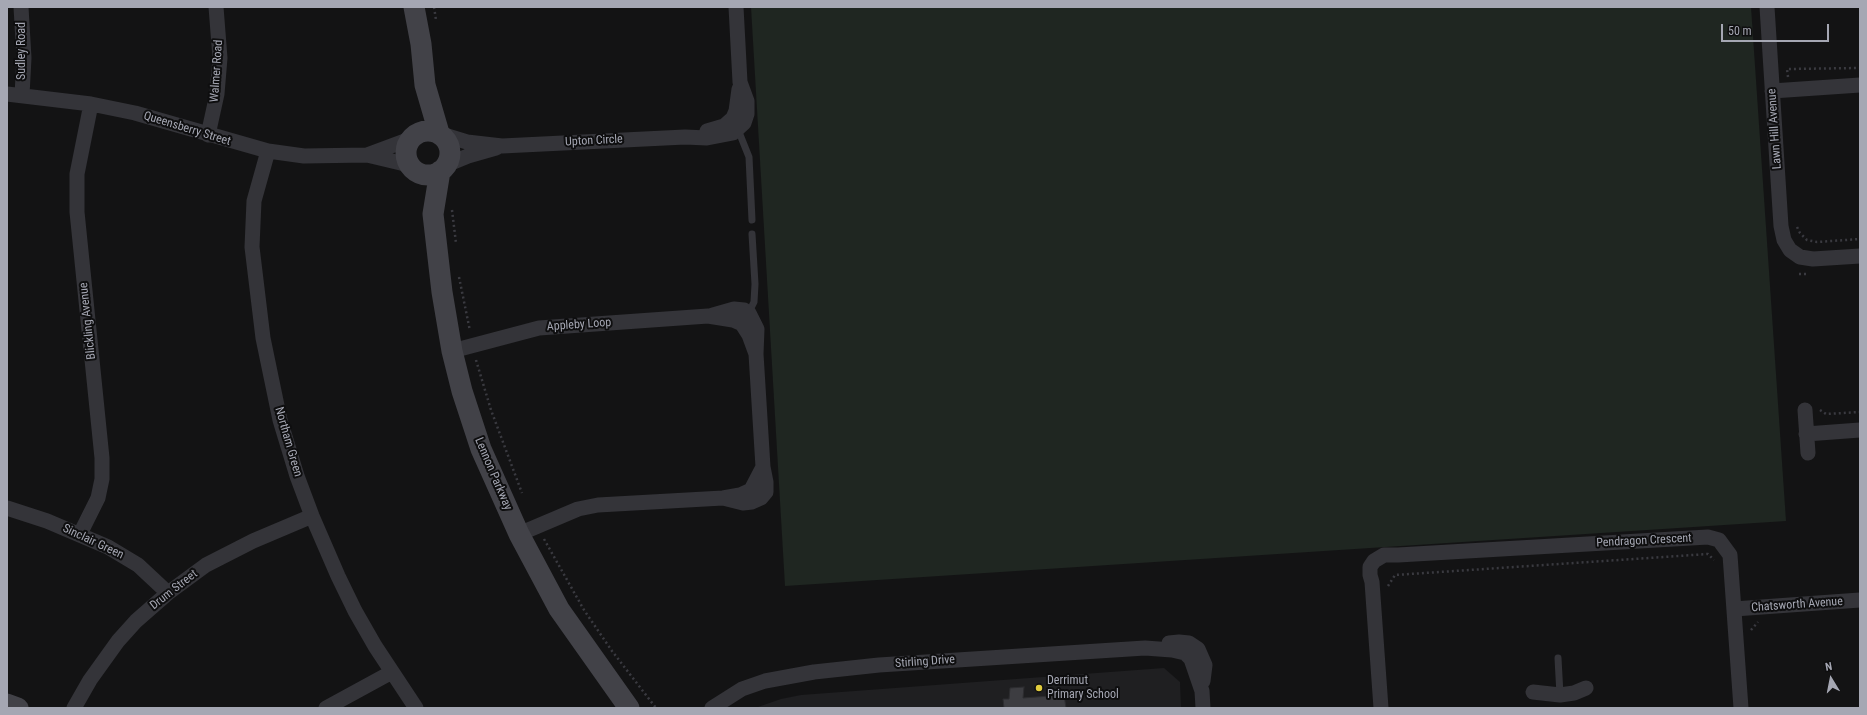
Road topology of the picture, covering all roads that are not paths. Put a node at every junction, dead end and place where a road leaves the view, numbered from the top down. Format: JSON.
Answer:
{"nodes":[{"id":1,"x":21,"y":7,"type":"edge"},
{"id":2,"x":216,"y":7,"type":"edge"},
{"id":3,"x":414,"y":7,"type":"edge"},
{"id":4,"x":736,"y":7,"type":"edge"},
{"id":5,"x":1767,"y":7,"type":"edge"},
{"id":6,"x":425,"y":85,"type":"junction"},
{"id":7,"x":1860,"y":85,"type":"edge"},
{"id":8,"x":1772,"y":91,"type":"junction"},
{"id":9,"x":14,"y":94,"type":"edge"},
{"id":10,"x":91,"y":104,"type":"junction"},
{"id":11,"x":736,"y":124,"type":"junction"},
{"id":12,"x":440,"y":134,"type":"junction"},
{"id":13,"x":208,"y":135,"type":"junction"},
{"id":14,"x":413,"y":136,"type":"junction"},
{"id":15,"x":502,"y":146,"type":"junction"},
{"id":16,"x":268,"y":152,"type":"junction"},
{"id":17,"x":366,"y":155,"type":"junction"},
{"id":18,"x":411,"y":167,"type":"junction"},
{"id":19,"x":443,"y":168,"type":"junction"},
{"id":20,"x":433,"y":214,"type":"junction"},
{"id":21,"x":752,"y":220,"type":"dead end"},
{"id":22,"x":752,"y":234,"type":"dead end"},
{"id":23,"x":1860,"y":256,"type":"edge"},
{"id":24,"x":745,"y":318,"type":"junction"},
{"id":25,"x":452,"y":352,"type":"junction"},
{"id":26,"x":1810,"y":409,"type":"road end"},
{"id":27,"x":1860,"y":430,"type":"edge"},
{"id":28,"x":1806,"y":434,"type":"junction"},
{"id":29,"x":1808,"y":453,"type":"dead end"},
{"id":30,"x":7,"y":508,"type":"edge"},
{"id":31,"x":312,"y":516,"type":"junction"},
{"id":32,"x":528,"y":531,"type":"junction"},
{"id":33,"x":80,"y":534,"type":"junction"},
{"id":34,"x":168,"y":593,"type":"junction"},
{"id":35,"x":1860,"y":600,"type":"edge"},
{"id":36,"x":1734,"y":609,"type":"junction"},
{"id":37,"x":1558,"y":658,"type":"dead end"},
{"id":38,"x":392,"y":672,"type":"junction"},
{"id":39,"x":1586,"y":688,"type":"dead end"},
{"id":40,"x":1533,"y":692,"type":"dead end"},
{"id":41,"x":1560,"y":701,"type":"edge"},
{"id":42,"x":7,"y":704,"type":"edge"},
{"id":43,"x":630,"y":707,"type":"edge"},
{"id":44,"x":18,"y":708,"type":"edge"},
{"id":45,"x":74,"y":708,"type":"edge"},
{"id":46,"x":326,"y":708,"type":"edge"},
{"id":47,"x":416,"y":708,"type":"edge"},
{"id":48,"x":712,"y":708,"type":"edge"},
{"id":49,"x":1203,"y":708,"type":"edge"},
{"id":50,"x":1381,"y":708,"type":"edge"},
{"id":51,"x":1741,"y":708,"type":"edge"}],
"edges":[{"from":1,"to":9,"type":"street","name":"Sudley Road"},
{"from":2,"to":13,"type":"street","name":"Walmer Road"},
{"from":3,"to":6,"type":"street"},
{"from":4,"to":11,"type":"street"},
{"from":5,"to":8,"type":"street","name":"Lawn Hill Avenue"},
{"from":6,"to":12,"type":"street"},
{"from":6,"to":14,"type":"street"},
{"from":7,"to":8,"type":"street"},
{"from":8,"to":23,"type":"street","name":"Lawn Hill Avenue"},
{"from":9,"to":10,"type":"street","name":"Queensberry Street"},
{"from":10,"to":13,"type":"street","name":"Queensberry Street"},
{"from":10,"to":33,"type":"street","name":"Blickling Avenue"},
{"from":11,"to":15,"type":"street","name":"Upton Circle"},
{"from":11,"to":21,"type":"lane"},
{"from":12,"to":14,"type":"street"},
{"from":12,"to":15,"type":"street","name":"Upton Circle"},
{"from":12,"to":19,"type":"street"},
{"from":13,"to":16,"type":"street","name":"Queensberry Street"},
{"from":14,"to":17,"type":"street","name":"Queensberry Street"},
{"from":14,"to":18,"type":"street"},
{"from":15,"to":19,"type":"street","name":"Upton Circle"},
{"from":16,"to":17,"type":"street","name":"Queensberry Street"},
{"from":16,"to":31,"type":"street","name":"Northam Green"},
{"from":17,"to":18,"type":"street","name":"Queensberry Street"},
{"from":18,"to":19,"type":"street"},
{"from":18,"to":20,"type":"street","name":"Lennon Parkway"},
{"from":19,"to":20,"type":"street","name":"Lennon Parkway"},
{"from":20,"to":25,"type":"street","name":"Lennon Parkway"},
{"from":22,"to":24,"type":"lane"},
{"from":24,"to":25,"type":"street","name":"Appleby Loop"},
{"from":24,"to":32,"type":"street"},
{"from":25,"to":32,"type":"street","name":"Lennon Parkway"},
{"from":26,"to":28,"type":"street"},
{"from":27,"to":28,"type":"street"},
{"from":28,"to":29,"type":"street"},
{"from":30,"to":33,"type":"street","name":"Sinclair Green"},
{"from":31,"to":34,"type":"street","name":"Drum Street"},
{"from":31,"to":38,"type":"street","name":"Northam Green"},
{"from":32,"to":43,"type":"street","name":"Lennon Parkway"},
{"from":33,"to":34,"type":"street","name":"Sinclair Green"},
{"from":34,"to":45,"type":"street","name":"Drum Street"},
{"from":35,"to":36,"type":"street","name":"Chatsworth Avenue"},
{"from":36,"to":50,"type":"street","name":"Pendragon Crescent"},
{"from":36,"to":51,"type":"street","name":"Pendragon Crescent"},
{"from":37,"to":41,"type":"lane"},
{"from":38,"to":46,"type":"street"},
{"from":38,"to":47,"type":"street","name":"Northam Green"},
{"from":39,"to":41,"type":"street"},
{"from":40,"to":41,"type":"street"},
{"from":42,"to":44,"type":"street"},
{"from":48,"to":49,"type":"street","name":"Stirling Drive"}]}
